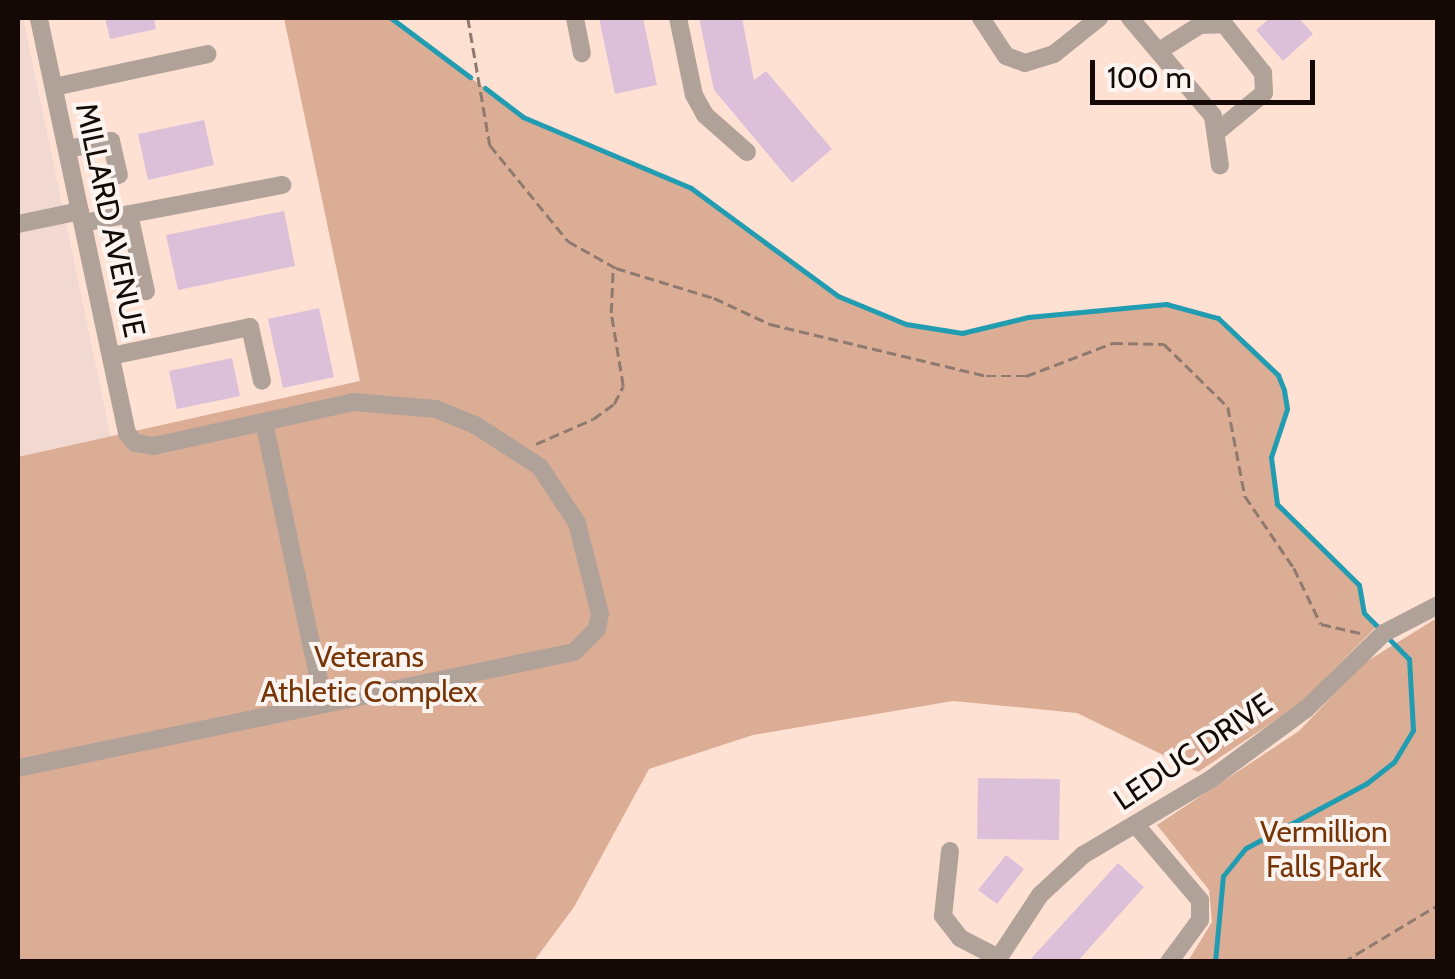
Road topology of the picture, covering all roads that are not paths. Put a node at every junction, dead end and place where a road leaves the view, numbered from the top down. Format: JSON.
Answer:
{"nodes":[{"id":1,"x":40,"y":18,"type":"edge"},
{"id":2,"x":574,"y":18,"type":"edge"},
{"id":3,"x":678,"y":18,"type":"edge"},
{"id":4,"x":981,"y":18,"type":"edge"},
{"id":5,"x":1099,"y":18,"type":"edge"},
{"id":6,"x":1130,"y":18,"type":"edge"},
{"id":7,"x":1158,"y":52,"type":"junction"},
{"id":8,"x":582,"y":53,"type":"dead end"},
{"id":9,"x":208,"y":54,"type":"dead end"},
{"id":10,"x":54,"y":87,"type":"junction"},
{"id":11,"x":1218,"y":131,"type":"junction"},
{"id":12,"x":67,"y":149,"type":"junction"},
{"id":13,"x":746,"y":152,"type":"dead end"},
{"id":14,"x":1220,"y":166,"type":"dead end"},
{"id":15,"x":119,"y":175,"type":"dead end"},
{"id":16,"x":282,"y":185,"type":"dead end"},
{"id":17,"x":129,"y":214,"type":"junction"},
{"id":18,"x":82,"y":217,"type":"junction"},
{"id":19,"x":18,"y":224,"type":"edge"},
{"id":20,"x":146,"y":292,"type":"dead end"},
{"id":21,"x":111,"y":356,"type":"junction"},
{"id":22,"x":262,"y":381,"type":"dead end"},
{"id":23,"x":264,"y":422,"type":"junction"},
{"id":24,"x":1438,"y":605,"type":"edge"},
{"id":25,"x":324,"y":704,"type":"junction"},
{"id":26,"x":18,"y":768,"type":"edge"},
{"id":27,"x":1135,"y":824,"type":"junction"},
{"id":28,"x":950,"y":851,"type":"dead end"},
{"id":29,"x":996,"y":959,"type":"edge"},
{"id":30,"x":1169,"y":962,"type":"edge"}],
"edges":[{"from":1,"to":10,"type":"street","name":"MILLARD AVENUE"},
{"from":2,"to":8,"type":"street"},
{"from":3,"to":13,"type":"street"},
{"from":4,"to":5,"type":"street"},
{"from":6,"to":7,"type":"street"},
{"from":7,"to":11,"type":"street"},
{"from":7,"to":11,"type":"street"},
{"from":9,"to":10,"type":"street"},
{"from":10,"to":12,"type":"street","name":"MILLARD AVENUE"},
{"from":11,"to":14,"type":"street"},
{"from":12,"to":15,"type":"street"},
{"from":12,"to":18,"type":"street","name":"MILLARD AVENUE"},
{"from":16,"to":17,"type":"street"},
{"from":17,"to":18,"type":"street"},
{"from":17,"to":20,"type":"street"},
{"from":18,"to":19,"type":"street"},
{"from":18,"to":21,"type":"street","name":"MILLARD AVENUE"},
{"from":21,"to":22,"type":"street"},
{"from":21,"to":23,"type":"street","name":"MILLARD AVENUE"},
{"from":23,"to":25,"type":"street"},
{"from":23,"to":25,"type":"street"},
{"from":24,"to":27,"type":"street","name":"LEDUC DRIVE"},
{"from":25,"to":26,"type":"street"},
{"from":27,"to":29,"type":"street","name":"LEDUC DRIVE"},
{"from":27,"to":30,"type":"street"},
{"from":28,"to":29,"type":"street"}]}
